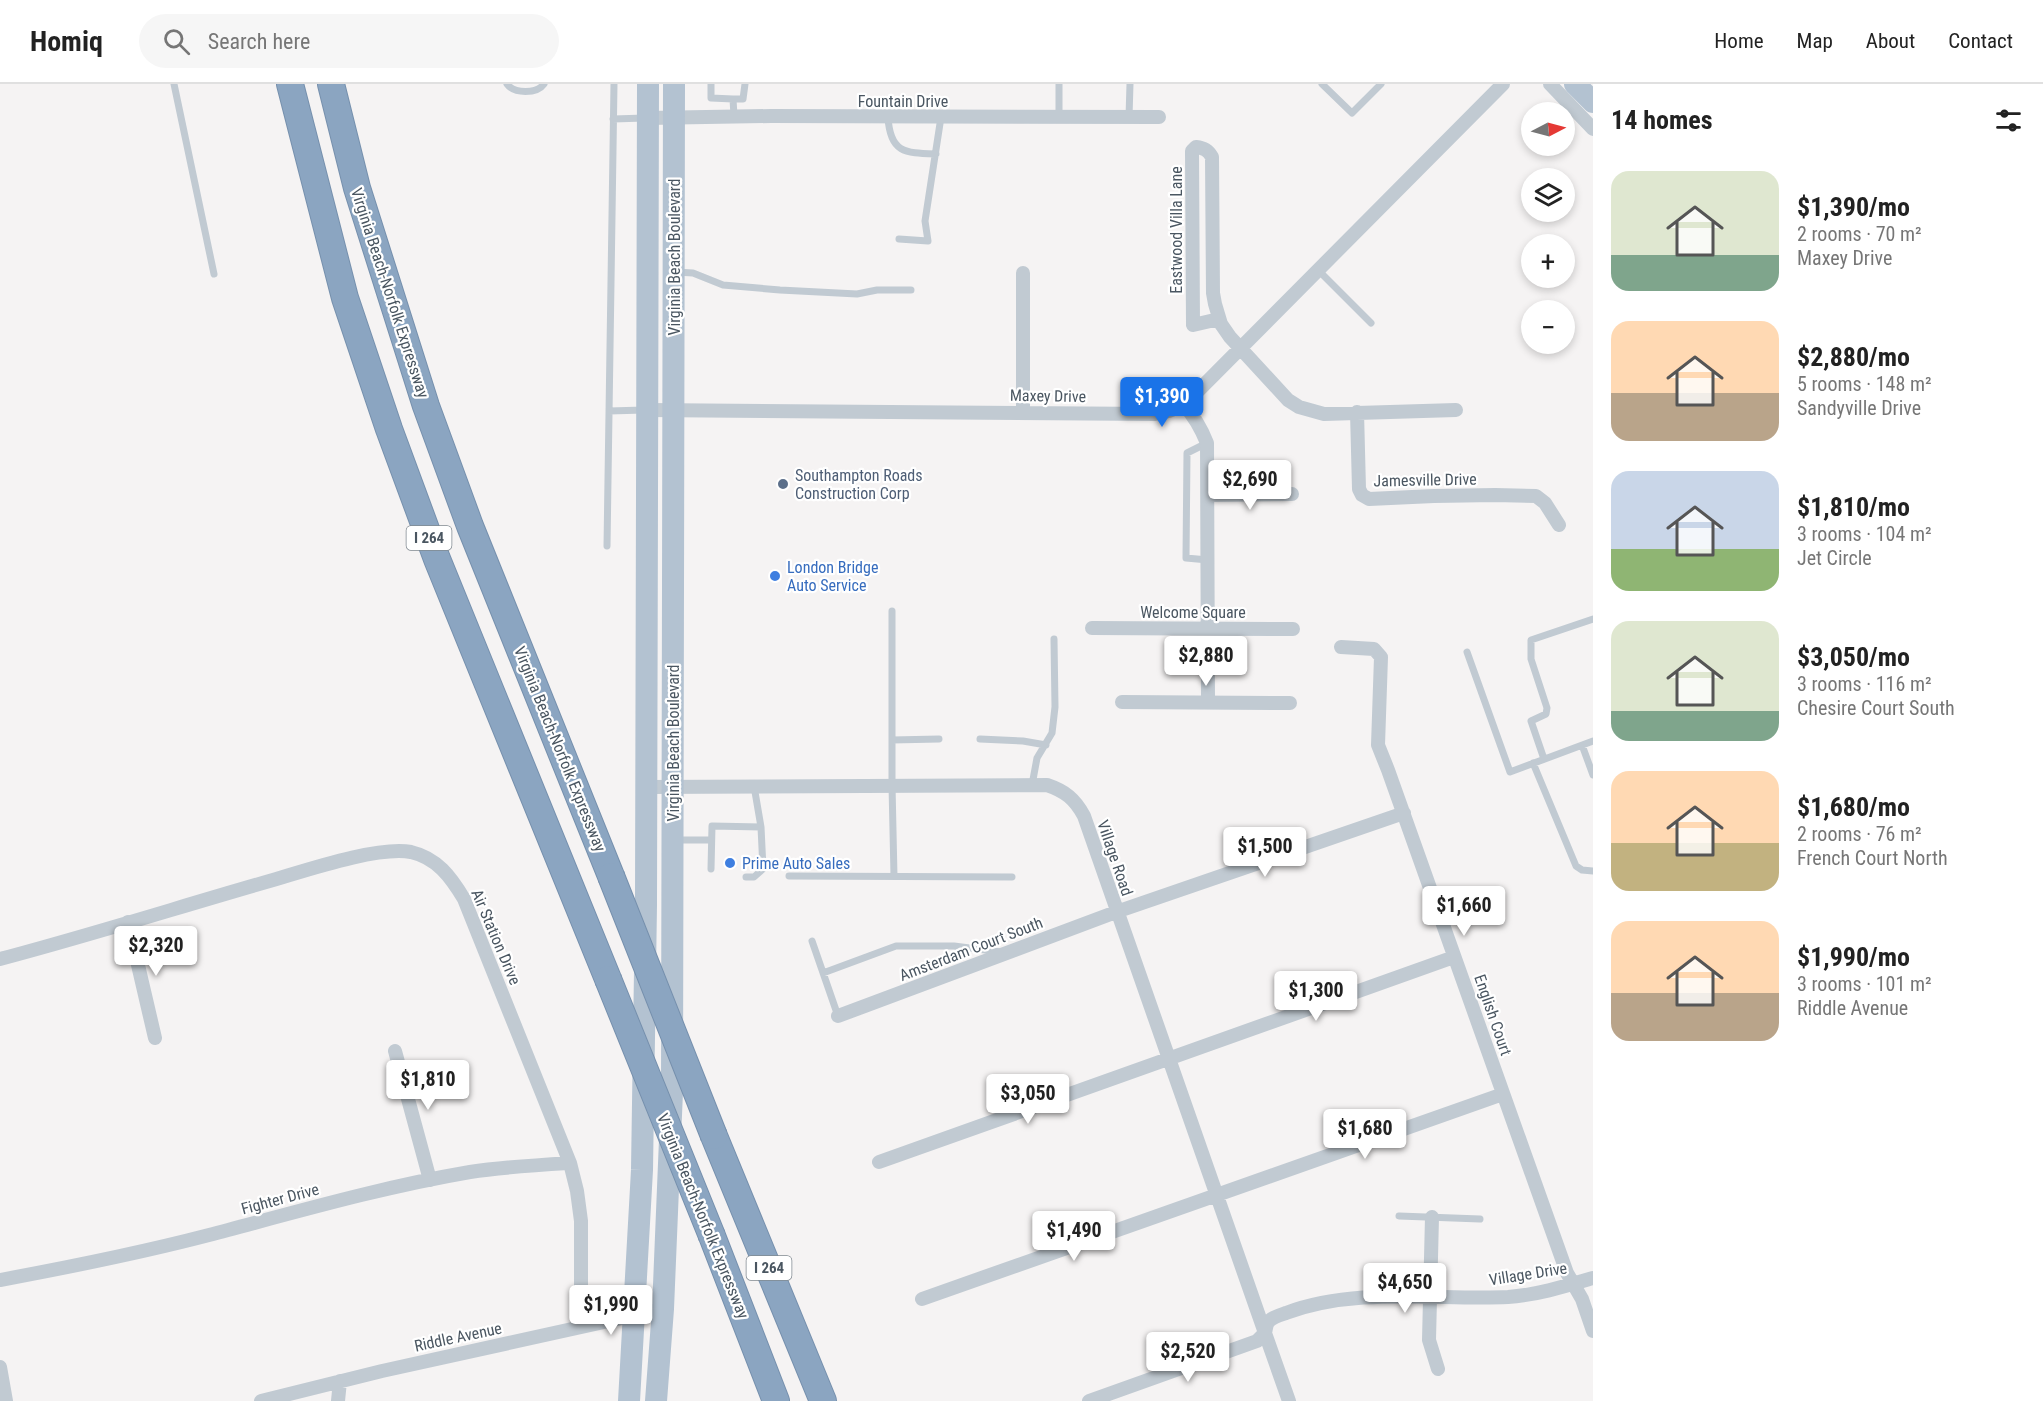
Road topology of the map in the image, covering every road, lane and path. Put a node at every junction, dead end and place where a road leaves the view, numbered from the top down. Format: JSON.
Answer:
{"nodes":[{"id":1,"x":174,"y":84,"type":"edge"},
{"id":2,"x":290,"y":84,"type":"edge"},
{"id":3,"x":331,"y":84,"type":"edge"},
{"id":4,"x":507,"y":84,"type":"edge"},
{"id":5,"x":544,"y":84,"type":"edge"},
{"id":6,"x":614,"y":84,"type":"edge"},
{"id":7,"x":648,"y":84,"type":"edge"},
{"id":8,"x":674,"y":84,"type":"edge"},
{"id":9,"x":711,"y":84,"type":"edge"},
{"id":10,"x":745,"y":84,"type":"edge"},
{"id":11,"x":1059,"y":84,"type":"edge"},
{"id":12,"x":1130,"y":84,"type":"edge"},
{"id":13,"x":1322,"y":84,"type":"edge"},
{"id":14,"x":1381,"y":84,"type":"edge"},
{"id":15,"x":1503,"y":84,"type":"edge"},
{"id":16,"x":1550,"y":84,"type":"edge"},
{"id":17,"x":1575,"y":84,"type":"edge"},
{"id":18,"x":733,"y":99,"type":"junction"},
{"id":19,"x":1593,"y":102,"type":"edge"},
{"id":20,"x":734,"y":116,"type":"junction"},
{"id":21,"x":674,"y":117,"type":"junction"},
{"id":22,"x":888,"y":117,"type":"junction"},
{"id":23,"x":941,"y":117,"type":"junction"},
{"id":24,"x":1129,"y":117,"type":"junction"},
{"id":25,"x":1159,"y":117,"type":"dead end"},
{"id":26,"x":648,"y":118,"type":"junction"},
{"id":27,"x":1059,"y":118,"type":"junction"},
{"id":28,"x":613,"y":119,"type":"junction"},
{"id":29,"x":1593,"y":129,"type":"edge"},
{"id":30,"x":936,"y":154,"type":"junction"},
{"id":31,"x":899,"y":239,"type":"dead end"},
{"id":32,"x":1318,"y":270,"type":"junction"},
{"id":33,"x":674,"y":271,"type":"junction"},
{"id":34,"x":1023,"y":273,"type":"dead end"},
{"id":35,"x":214,"y":274,"type":"dead end"},
{"id":36,"x":911,"y":290,"type":"dead end"},
{"id":37,"x":1220,"y":319,"type":"junction"},
{"id":38,"x":1371,"y":322,"type":"dead end"},
{"id":39,"x":1240,"y":348,"type":"junction"},
{"id":40,"x":1184,"y":405,"type":"junction"},
{"id":41,"x":674,"y":409,"type":"junction"},
{"id":42,"x":647,"y":410,"type":"junction"},
{"id":43,"x":1456,"y":410,"type":"dead end"},
{"id":44,"x":609,"y":411,"type":"junction"},
{"id":45,"x":1023,"y":412,"type":"junction"},
{"id":46,"x":1357,"y":412,"type":"junction"},
{"id":47,"x":1207,"y":443,"type":"junction"},
{"id":48,"x":1292,"y":494,"type":"dead end"},
{"id":49,"x":1208,"y":495,"type":"junction"},
{"id":50,"x":1559,"y":525,"type":"dead end"},
{"id":51,"x":607,"y":546,"type":"dead end"},
{"id":52,"x":1208,"y":560,"type":"junction"},
{"id":53,"x":892,"y":611,"type":"dead end"},
{"id":54,"x":1593,"y":619,"type":"edge"},
{"id":55,"x":1092,"y":628,"type":"dead end"},
{"id":56,"x":1208,"y":628,"type":"junction"},
{"id":57,"x":1293,"y":629,"type":"dead end"},
{"id":58,"x":1054,"y":639,"type":"dead end"},
{"id":59,"x":1341,"y":647,"type":"dead end"},
{"id":60,"x":1467,"y":652,"type":"dead end"},
{"id":61,"x":1122,"y":702,"type":"dead end"},
{"id":62,"x":1208,"y":702,"type":"junction"},
{"id":63,"x":1290,"y":703,"type":"dead end"},
{"id":64,"x":939,"y":739,"type":"dead end"},
{"id":65,"x":980,"y":739,"type":"dead end"},
{"id":66,"x":892,"y":741,"type":"junction"},
{"id":67,"x":1593,"y":741,"type":"edge"},
{"id":68,"x":1046,"y":744,"type":"junction"},
{"id":69,"x":1582,"y":745,"type":"junction"},
{"id":70,"x":1544,"y":759,"type":"junction"},
{"id":71,"x":1533,"y":763,"type":"junction"},
{"id":72,"x":1593,"y":775,"type":"edge"},
{"id":73,"x":892,"y":785,"type":"junction"},
{"id":74,"x":1032,"y":785,"type":"junction"},
{"id":75,"x":754,"y":786,"type":"junction"},
{"id":76,"x":648,"y":787,"type":"junction"},
{"id":77,"x":672,"y":787,"type":"junction"},
{"id":78,"x":1404,"y":813,"type":"junction"},
{"id":79,"x":761,"y":827,"type":"junction"},
{"id":80,"x":672,"y":840,"type":"junction"},
{"id":81,"x":711,"y":840,"type":"junction"},
{"id":82,"x":711,"y":869,"type":"dead end"},
{"id":83,"x":1593,"y":872,"type":"edge"},
{"id":84,"x":789,"y":876,"type":"dead end"},
{"id":85,"x":894,"y":876,"type":"junction"},
{"id":86,"x":746,"y":877,"type":"dead end"},
{"id":87,"x":1012,"y":877,"type":"dead end"},
{"id":88,"x":1116,"y":912,"type":"junction"},
{"id":89,"x":128,"y":922,"type":"junction"},
{"id":90,"x":812,"y":941,"type":"dead end"},
{"id":91,"x":1006,"y":953,"type":"junction"},
{"id":92,"x":1455,"y":957,"type":"junction"},
{"id":93,"x":0,"y":959,"type":"edge"},
{"id":94,"x":823,"y":973,"type":"junction"},
{"id":95,"x":838,"y":1016,"type":"joint"},
{"id":96,"x":155,"y":1038,"type":"dead end"},
{"id":97,"x":395,"y":1051,"type":"dead end"},
{"id":98,"x":1167,"y":1058,"type":"junction"},
{"id":99,"x":1503,"y":1095,"type":"junction"},
{"id":100,"x":879,"y":1162,"type":"dead end"},
{"id":101,"x":570,"y":1163,"type":"junction"},
{"id":102,"x":430,"y":1180,"type":"junction"},
{"id":103,"x":1216,"y":1196,"type":"junction"},
{"id":104,"x":1399,"y":1216,"type":"dead end"},
{"id":105,"x":1432,"y":1218,"type":"junction"},
{"id":106,"x":1480,"y":1219,"type":"dead end"},
{"id":107,"x":1593,"y":1278,"type":"edge"},
{"id":108,"x":0,"y":1281,"type":"edge"},
{"id":109,"x":1573,"y":1284,"type":"junction"},
{"id":110,"x":1430,"y":1298,"type":"junction"},
{"id":111,"x":922,"y":1299,"type":"dead end"},
{"id":112,"x":663,"y":1309,"type":"junction"},
{"id":113,"x":634,"y":1315,"type":"junction"},
{"id":114,"x":581,"y":1327,"type":"junction"},
{"id":115,"x":1593,"y":1331,"type":"edge"},
{"id":116,"x":1264,"y":1333,"type":"junction"},
{"id":117,"x":0,"y":1367,"type":"edge"},
{"id":118,"x":1438,"y":1369,"type":"dead end"},
{"id":119,"x":340,"y":1381,"type":"junction"},
{"id":120,"x":6,"y":1401,"type":"edge"},
{"id":121,"x":261,"y":1401,"type":"edge"},
{"id":122,"x":338,"y":1401,"type":"edge"},
{"id":123,"x":629,"y":1401,"type":"edge"},
{"id":124,"x":656,"y":1401,"type":"edge"},
{"id":125,"x":776,"y":1401,"type":"edge"},
{"id":126,"x":823,"y":1401,"type":"edge"},
{"id":127,"x":1089,"y":1401,"type":"edge"},
{"id":128,"x":1289,"y":1401,"type":"edge"}],
"edges":[{"from":1,"to":35,"type":"lane"},
{"from":2,"to":125,"type":"highway","name":"Virginia Beach-Norfolk Expressway","number":"I 264","bridge":true},
{"from":3,"to":126,"type":"highway","name":"Virginia Beach-Norfolk Expressway","number":"I 264","bridge":true},
{"from":4,"to":5,"type":"lane"},
{"from":6,"to":28,"type":"lane"},
{"from":7,"to":26,"type":"main road","name":"Virginia Beach Boulevard"},
{"from":8,"to":21,"type":"main road","name":"Virginia Beach Boulevard"},
{"from":9,"to":18,"type":"lane"},
{"from":10,"to":18,"type":"lane"},
{"from":11,"to":27,"type":"lane"},
{"from":12,"to":24,"type":"lane"},
{"from":13,"to":14,"type":"lane"},
{"from":15,"to":32,"type":"street","name":"Maxey Drive"},
{"from":16,"to":29,"type":"street"},
{"from":17,"to":19,"type":"main road"},
{"from":18,"to":20,"type":"lane"},
{"from":20,"to":21,"type":"street","name":"Fountain Drive"},
{"from":20,"to":22,"type":"street","name":"Fountain Drive"},
{"from":21,"to":26,"type":"street","name":"Fountain Drive"},
{"from":21,"to":33,"type":"main road","name":"Virginia Beach Boulevard"},
{"from":22,"to":23,"type":"street","name":"Fountain Drive"},
{"from":22,"to":30,"type":"lane"},
{"from":23,"to":27,"type":"street","name":"Fountain Drive"},
{"from":23,"to":30,"type":"lane"},
{"from":24,"to":25,"type":"street","name":"Fountain Drive"},
{"from":24,"to":27,"type":"street","name":"Fountain Drive"},
{"from":26,"to":28,"type":"lane"},
{"from":26,"to":42,"type":"main road","name":"Virginia Beach Boulevard"},
{"from":28,"to":44,"type":"lane"},
{"from":30,"to":31,"type":"lane"},
{"from":32,"to":38,"type":"lane"},
{"from":32,"to":39,"type":"street","name":"Maxey Drive"},
{"from":33,"to":36,"type":"lane"},
{"from":33,"to":41,"type":"main road","name":"Virginia Beach Boulevard"},
{"from":34,"to":45,"type":"street"},
{"from":37,"to":37,"type":"street","name":"Eastwood Villa Lane"},
{"from":37,"to":39,"type":"street","name":"Eastwood Villa Lane"},
{"from":39,"to":40,"type":"street","name":"Maxey Drive"},
{"from":39,"to":46,"type":"street","name":"Eastwood Villa Lane"},
{"from":40,"to":45,"type":"street","name":"Maxey Drive"},
{"from":40,"to":47,"type":"street"},
{"from":41,"to":42,"type":"street","name":"Maxey Drive"},
{"from":41,"to":45,"type":"street","name":"Maxey Drive"},
{"from":41,"to":77,"type":"main road","name":"Virginia Beach Boulevard"},
{"from":42,"to":44,"type":"lane"},
{"from":42,"to":76,"type":"main road","name":"Virginia Beach Boulevard"},
{"from":43,"to":46,"type":"street","name":"Eastwood Villa Lane"},
{"from":44,"to":51,"type":"lane"},
{"from":46,"to":50,"type":"street","name":"Jamesville Drive"},
{"from":47,"to":49,"type":"street"},
{"from":47,"to":52,"type":"lane"},
{"from":48,"to":49,"type":"street"},
{"from":49,"to":52,"type":"street"},
{"from":52,"to":56,"type":"street"},
{"from":53,"to":66,"type":"lane"},
{"from":54,"to":70,"type":"lane"},
{"from":55,"to":56,"type":"street","name":"Welcome Square"},
{"from":56,"to":57,"type":"street","name":"Welcome Square"},
{"from":56,"to":62,"type":"street"},
{"from":58,"to":68,"type":"lane"},
{"from":59,"to":78,"type":"street","name":"English Court"},
{"from":60,"to":71,"type":"lane"},
{"from":61,"to":62,"type":"street"},
{"from":62,"to":63,"type":"street"},
{"from":64,"to":66,"type":"lane"},
{"from":65,"to":68,"type":"lane"},
{"from":66,"to":73,"type":"lane"},
{"from":67,"to":69,"type":"lane"},
{"from":68,"to":74,"type":"lane"},
{"from":69,"to":70,"type":"lane"},
{"from":69,"to":72,"type":"lane"},
{"from":70,"to":71,"type":"lane"},
{"from":71,"to":83,"type":"lane"},
{"from":73,"to":74,"type":"street","name":"Village Road"},
{"from":73,"to":75,"type":"street","name":"Village Road"},
{"from":73,"to":85,"type":"lane"},
{"from":74,"to":88,"type":"street","name":"Village Road"},
{"from":75,"to":77,"type":"street","name":"Village Road"},
{"from":75,"to":79,"type":"lane"},
{"from":76,"to":77,"type":"street","name":"Village Road"},
{"from":76,"to":113,"type":"main road","name":"Virginia Beach Boulevard"},
{"from":77,"to":80,"type":"main road","name":"Virginia Beach Boulevard"},
{"from":78,"to":88,"type":"street","name":"Amsterdam Court South"},
{"from":78,"to":92,"type":"street","name":"English Court"},
{"from":79,"to":81,"type":"lane"},
{"from":79,"to":86,"type":"lane"},
{"from":80,"to":81,"type":"lane"},
{"from":80,"to":112,"type":"main road","name":"Virginia Beach Boulevard"},
{"from":81,"to":82,"type":"lane"},
{"from":84,"to":85,"type":"lane"},
{"from":85,"to":87,"type":"lane"},
{"from":88,"to":91,"type":"street","name":"Amsterdam Court South"},
{"from":88,"to":98,"type":"street","name":"Village Road"},
{"from":89,"to":93,"type":"street","name":"Air Station Drive"},
{"from":89,"to":96,"type":"street"},
{"from":89,"to":101,"type":"street","name":"Air Station Drive"},
{"from":90,"to":94,"type":"lane"},
{"from":91,"to":94,"type":"lane"},
{"from":91,"to":95,"type":"street","name":"Amsterdam Court South"},
{"from":92,"to":98,"type":"street"},
{"from":92,"to":99,"type":"street","name":"English Court"},
{"from":94,"to":95,"type":"lane"},
{"from":97,"to":102,"type":"street"},
{"from":98,"to":100,"type":"street"},
{"from":98,"to":103,"type":"street","name":"Village Road"},
{"from":99,"to":103,"type":"street"},
{"from":99,"to":109,"type":"street","name":"English Court"},
{"from":101,"to":102,"type":"street","name":"Fighter Drive"},
{"from":101,"to":114,"type":"street","name":"Air Station Drive"},
{"from":102,"to":108,"type":"street","name":"Fighter Drive"},
{"from":103,"to":111,"type":"street"},
{"from":103,"to":116,"type":"street","name":"Village Road"},
{"from":104,"to":105,"type":"lane"},
{"from":105,"to":106,"type":"lane"},
{"from":105,"to":110,"type":"street"},
{"from":107,"to":109,"type":"street","name":"Village Drive"},
{"from":109,"to":110,"type":"street","name":"Village Drive"},
{"from":109,"to":115,"type":"street","name":"English Court"},
{"from":110,"to":116,"type":"street","name":"Village Drive"},
{"from":110,"to":118,"type":"street"},
{"from":112,"to":113,"type":"street","name":"Riddle Avenue"},
{"from":112,"to":124,"type":"main road","name":"Virginia Beach Boulevard"},
{"from":113,"to":114,"type":"street","name":"Riddle Avenue"},
{"from":113,"to":123,"type":"main road","name":"Virginia Beach Boulevard"},
{"from":114,"to":119,"type":"street","name":"Riddle Avenue"},
{"from":116,"to":127,"type":"street","name":"Village Drive"},
{"from":116,"to":128,"type":"street"},
{"from":117,"to":120,"type":"street"},
{"from":119,"to":121,"type":"street","name":"Riddle Avenue"},
{"from":119,"to":122,"type":"street"}]}
